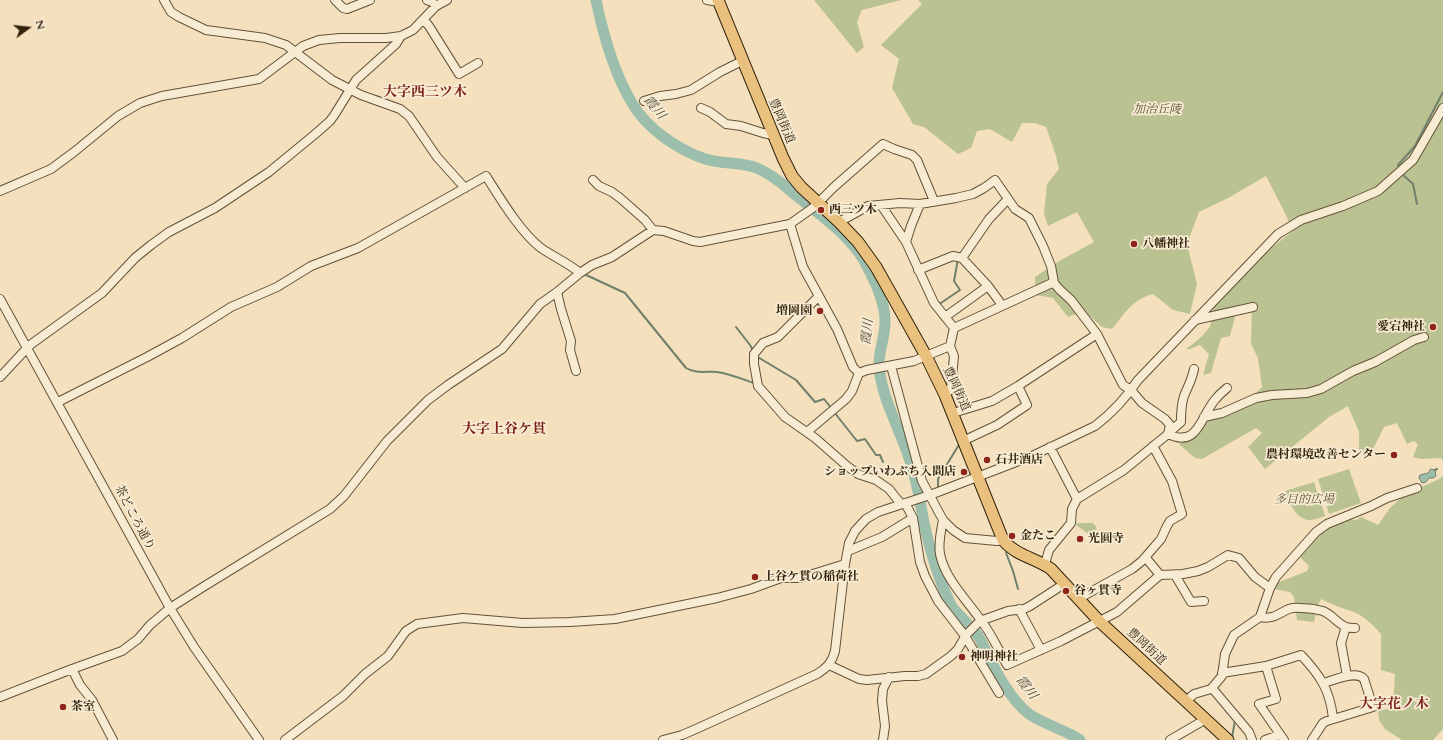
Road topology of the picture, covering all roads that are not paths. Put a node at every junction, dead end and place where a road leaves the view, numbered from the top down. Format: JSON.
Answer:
{"nodes":[{"id":1,"x":164,"y":0,"type":"edge"},
{"id":2,"x":335,"y":0,"type":"edge"},
{"id":3,"x":370,"y":0,"type":"edge"},
{"id":4,"x":427,"y":0,"type":"edge"},
{"id":5,"x":447,"y":0,"type":"edge"},
{"id":6,"x":707,"y":0,"type":"edge"},
{"id":7,"x":718,"y":1,"type":"edge"},
{"id":8,"x":436,"y":6,"type":"junction"},
{"id":9,"x":424,"y":20,"type":"junction"},
{"id":10,"x":401,"y":36,"type":"junction"},
{"id":11,"x":295,"y":52,"type":"junction"},
{"id":12,"x":742,"y":61,"type":"junction"},
{"id":13,"x":478,"y":63,"type":"dead end"},
{"id":14,"x":349,"y":90,"type":"junction"},
{"id":15,"x":644,"y":101,"type":"dead end"},
{"id":16,"x":701,"y":108,"type":"dead end"},
{"id":17,"x":1443,"y":108,"type":"edge"},
{"id":18,"x":773,"y":135,"type":"junction"},
{"id":19,"x":593,"y":180,"type":"dead end"},
{"id":20,"x":465,"y":188,"type":"junction"},
{"id":21,"x":0,"y":191,"type":"edge"},
{"id":22,"x":1008,"y":199,"type":"junction"},
{"id":23,"x":934,"y":201,"type":"junction"},
{"id":24,"x":816,"y":204,"type":"junction"},
{"id":25,"x":920,"y":204,"type":"junction"},
{"id":26,"x":881,"y":205,"type":"junction"},
{"id":27,"x":839,"y":222,"type":"junction"},
{"id":28,"x":790,"y":224,"type":"junction"},
{"id":29,"x":653,"y":230,"type":"junction"},
{"id":30,"x":906,"y":242,"type":"junction"},
{"id":31,"x":962,"y":258,"type":"junction"},
{"id":32,"x":918,"y":270,"type":"junction"},
{"id":33,"x":580,"y":273,"type":"junction"},
{"id":34,"x":1053,"y":280,"type":"junction"},
{"id":35,"x":988,"y":286,"type":"junction"},
{"id":36,"x":557,"y":292,"type":"junction"},
{"id":37,"x":819,"y":296,"type":"junction"},
{"id":38,"x":0,"y":299,"type":"edge"},
{"id":39,"x":1002,"y":305,"type":"junction"},
{"id":40,"x":1253,"y":307,"type":"dead end"},
{"id":41,"x":945,"y":318,"type":"junction"},
{"id":42,"x":1195,"y":320,"type":"junction"},
{"id":43,"x":954,"y":328,"type":"junction"},
{"id":44,"x":1097,"y":334,"type":"junction"},
{"id":45,"x":1424,"y":337,"type":"dead end"},
{"id":46,"x":950,"y":346,"type":"junction"},
{"id":47,"x":28,"y":350,"type":"junction"},
{"id":48,"x":926,"y":356,"type":"junction"},
{"id":49,"x":891,"y":366,"type":"junction"},
{"id":50,"x":1194,"y":369,"type":"dead end"},
{"id":51,"x":576,"y":371,"type":"dead end"},
{"id":52,"x":865,"y":371,"type":"junction"},
{"id":53,"x":0,"y":377,"type":"edge"},
{"id":54,"x":1018,"y":386,"type":"junction"},
{"id":55,"x":1227,"y":388,"type":"dead end"},
{"id":56,"x":1131,"y":390,"type":"junction"},
{"id":57,"x":945,"y":395,"type":"junction"},
{"id":58,"x":58,"y":402,"type":"junction"},
{"id":59,"x":953,"y":413,"type":"junction"},
{"id":60,"x":1204,"y":417,"type":"junction"},
{"id":61,"x":807,"y":432,"type":"junction"},
{"id":62,"x":1169,"y":432,"type":"junction"},
{"id":63,"x":965,"y":440,"type":"junction"},
{"id":64,"x":1154,"y":446,"type":"junction"},
{"id":65,"x":1050,"y":447,"type":"junction"},
{"id":66,"x":978,"y":477,"type":"junction"},
{"id":67,"x":1417,"y":488,"type":"dead end"},
{"id":68,"x":929,"y":495,"type":"junction"},
{"id":69,"x":1077,"y":499,"type":"junction"},
{"id":70,"x":906,"y":503,"type":"junction"},
{"id":71,"x":913,"y":518,"type":"junction"},
{"id":72,"x":943,"y":520,"type":"junction"},
{"id":73,"x":1003,"y":540,"type":"junction"},
{"id":74,"x":848,"y":551,"type":"junction"},
{"id":75,"x":1146,"y":558,"type":"junction"},
{"id":76,"x":844,"y":564,"type":"junction"},
{"id":77,"x":1045,"y":564,"type":"junction"},
{"id":78,"x":1160,"y":575,"type":"junction"},
{"id":79,"x":1175,"y":575,"type":"junction"},
{"id":80,"x":1064,"y":584,"type":"junction"},
{"id":81,"x":1270,"y":588,"type":"junction"},
{"id":82,"x":1078,"y":599,"type":"junction"},
{"id":83,"x":1204,"y":601,"type":"dead end"},
{"id":84,"x":170,"y":608,"type":"junction"},
{"id":85,"x":1019,"y":609,"type":"junction"},
{"id":86,"x":1260,"y":617,"type":"junction"},
{"id":87,"x":981,"y":621,"type":"junction"},
{"id":88,"x":1099,"y":621,"type":"junction"},
{"id":89,"x":1346,"y":627,"type":"junction"},
{"id":90,"x":1355,"y":628,"type":"dead end"},
{"id":91,"x":966,"y":635,"type":"junction"},
{"id":92,"x":1041,"y":650,"type":"junction"},
{"id":93,"x":829,"y":665,"type":"junction"},
{"id":94,"x":1266,"y":666,"type":"junction"},
{"id":95,"x":72,"y":669,"type":"junction"},
{"id":96,"x":1222,"y":673,"type":"junction"},
{"id":97,"x":1347,"y":676,"type":"junction"},
{"id":98,"x":889,"y":677,"type":"junction"},
{"id":99,"x":1324,"y":683,"type":"junction"},
{"id":100,"x":1212,"y":688,"type":"junction"},
{"id":101,"x":998,"y":693,"type":"dead end"},
{"id":102,"x":0,"y":697,"type":"edge"},
{"id":103,"x":1186,"y":701,"type":"junction"},
{"id":104,"x":1333,"y":718,"type":"junction"},
{"id":105,"x":1206,"y":720,"type":"junction"},
{"id":106,"x":1282,"y":738,"type":"edge"},
{"id":107,"x":113,"y":740,"type":"edge"},
{"id":108,"x":259,"y":740,"type":"edge"},
{"id":109,"x":285,"y":740,"type":"edge"},
{"id":110,"x":663,"y":740,"type":"edge"},
{"id":111,"x":883,"y":740,"type":"edge"},
{"id":112,"x":1170,"y":740,"type":"edge"},
{"id":113,"x":1228,"y":740,"type":"edge"},
{"id":114,"x":1252,"y":740,"type":"edge"},
{"id":115,"x":1265,"y":740,"type":"edge"},
{"id":116,"x":1312,"y":740,"type":"edge"}],
"edges":[{"from":1,"to":11,"type":"street"},
{"from":2,"to":3,"type":"street"},
{"from":4,"to":8,"type":"street"},
{"from":5,"to":8,"type":"street"},
{"from":6,"to":7,"type":"street"},
{"from":7,"to":12,"type":"main road","name":"豊岡街道"},
{"from":8,"to":9,"type":"street"},
{"from":9,"to":10,"type":"street"},
{"from":9,"to":13,"type":"street"},
{"from":10,"to":11,"type":"street"},
{"from":10,"to":14,"type":"street"},
{"from":11,"to":14,"type":"street"},
{"from":11,"to":21,"type":"street"},
{"from":12,"to":15,"type":"street"},
{"from":12,"to":18,"type":"main road","name":"豊岡街道"},
{"from":14,"to":20,"type":"street"},
{"from":14,"to":47,"type":"street"},
{"from":16,"to":18,"type":"street"},
{"from":17,"to":42,"type":"street"},
{"from":18,"to":24,"type":"main road","name":"豊岡街道"},
{"from":19,"to":29,"type":"street"},
{"from":20,"to":33,"type":"street"},
{"from":20,"to":58,"type":"street"},
{"from":22,"to":23,"type":"street"},
{"from":22,"to":31,"type":"street"},
{"from":22,"to":34,"type":"street"},
{"from":23,"to":24,"type":"street"},
{"from":23,"to":25,"type":"street"},
{"from":24,"to":27,"type":"main road","name":"豊岡街道"},
{"from":24,"to":28,"type":"street"},
{"from":25,"to":26,"type":"street"},
{"from":25,"to":30,"type":"street"},
{"from":26,"to":27,"type":"street"},
{"from":26,"to":30,"type":"street"},
{"from":27,"to":48,"type":"main road","name":"豊岡街道"},
{"from":28,"to":29,"type":"street"},
{"from":28,"to":37,"type":"street"},
{"from":29,"to":33,"type":"street"},
{"from":30,"to":32,"type":"street"},
{"from":31,"to":32,"type":"street"},
{"from":31,"to":35,"type":"street"},
{"from":32,"to":41,"type":"street"},
{"from":33,"to":36,"type":"street"},
{"from":34,"to":39,"type":"street"},
{"from":34,"to":44,"type":"street"},
{"from":35,"to":39,"type":"street"},
{"from":35,"to":41,"type":"street"},
{"from":36,"to":51,"type":"street"},
{"from":36,"to":84,"type":"street"},
{"from":37,"to":52,"type":"street"},
{"from":37,"to":61,"type":"street"},
{"from":38,"to":47,"type":"street","name":"茶どころ通り"},
{"from":39,"to":43,"type":"street"},
{"from":40,"to":42,"type":"street"},
{"from":41,"to":43,"type":"street"},
{"from":42,"to":56,"type":"street"},
{"from":43,"to":46,"type":"street"},
{"from":44,"to":54,"type":"street"},
{"from":44,"to":56,"type":"street"},
{"from":45,"to":60,"type":"street"},
{"from":46,"to":48,"type":"street"},
{"from":46,"to":57,"type":"street"},
{"from":47,"to":53,"type":"street"},
{"from":47,"to":58,"type":"street","name":"茶どころ通り"},
{"from":48,"to":49,"type":"street"},
{"from":48,"to":57,"type":"main road","name":"豊岡街道"},
{"from":49,"to":52,"type":"street"},
{"from":49,"to":68,"type":"street"},
{"from":50,"to":62,"type":"street"},
{"from":52,"to":61,"type":"street"},
{"from":54,"to":59,"type":"street"},
{"from":54,"to":63,"type":"street"},
{"from":55,"to":60,"type":"street"},
{"from":56,"to":62,"type":"street"},
{"from":56,"to":65,"type":"street"},
{"from":57,"to":59,"type":"main road","name":"豊岡街道"},
{"from":58,"to":84,"type":"street","name":"茶どころ通り"},
{"from":59,"to":63,"type":"main road","name":"豊岡街道"},
{"from":60,"to":62,"type":"street"},
{"from":61,"to":70,"type":"street"},
{"from":62,"to":64,"type":"street"},
{"from":63,"to":66,"type":"main road","name":"豊岡街道"},
{"from":64,"to":69,"type":"street"},
{"from":64,"to":75,"type":"street"},
{"from":65,"to":66,"type":"street"},
{"from":65,"to":69,"type":"street"},
{"from":66,"to":68,"type":"street"},
{"from":66,"to":73,"type":"main road","name":"豊岡街道"},
{"from":67,"to":81,"type":"street"},
{"from":68,"to":70,"type":"street"},
{"from":68,"to":72,"type":"street"},
{"from":69,"to":77,"type":"street"},
{"from":70,"to":71,"type":"street"},
{"from":70,"to":74,"type":"street"},
{"from":71,"to":74,"type":"street"},
{"from":71,"to":91,"type":"street"},
{"from":72,"to":73,"type":"street"},
{"from":72,"to":87,"type":"street"},
{"from":73,"to":77,"type":"main road","name":"豊岡街道"},
{"from":74,"to":76,"type":"street"},
{"from":75,"to":78,"type":"street"},
{"from":75,"to":82,"type":"street"},
{"from":76,"to":93,"type":"street"},
{"from":76,"to":109,"type":"street"},
{"from":77,"to":80,"type":"main road","name":"豊岡街道"},
{"from":78,"to":79,"type":"street"},
{"from":78,"to":88,"type":"street"},
{"from":79,"to":81,"type":"street"},
{"from":79,"to":83,"type":"street"},
{"from":80,"to":82,"type":"main road","name":"豊岡街道"},
{"from":80,"to":85,"type":"street"},
{"from":81,"to":86,"type":"street"},
{"from":82,"to":88,"type":"main road","name":"豊岡街道"},
{"from":84,"to":95,"type":"street"},
{"from":84,"to":108,"type":"street","name":"茶どころ通り"},
{"from":85,"to":87,"type":"street"},
{"from":85,"to":92,"type":"street"},
{"from":86,"to":89,"type":"street"},
{"from":86,"to":96,"type":"street"},
{"from":87,"to":91,"type":"street"},
{"from":87,"to":92,"type":"street"},
{"from":88,"to":92,"type":"street"},
{"from":88,"to":103,"type":"main road","name":"豊岡街道"},
{"from":89,"to":90,"type":"street"},
{"from":89,"to":97,"type":"street"},
{"from":91,"to":98,"type":"street"},
{"from":91,"to":101,"type":"street"},
{"from":93,"to":98,"type":"street"},
{"from":93,"to":110,"type":"street"},
{"from":94,"to":96,"type":"street"},
{"from":94,"to":99,"type":"street"},
{"from":94,"to":106,"type":"street"},
{"from":95,"to":102,"type":"street"},
{"from":95,"to":107,"type":"street"},
{"from":96,"to":100,"type":"street"},
{"from":97,"to":99,"type":"street"},
{"from":97,"to":104,"type":"street"},
{"from":98,"to":111,"type":"street"},
{"from":99,"to":104,"type":"street"},
{"from":100,"to":103,"type":"street"},
{"from":100,"to":114,"type":"street"},
{"from":103,"to":105,"type":"main road","name":"豊岡街道"},
{"from":104,"to":116,"type":"street"},
{"from":105,"to":112,"type":"street"},
{"from":105,"to":113,"type":"main road","name":"豊岡街道"},
{"from":106,"to":115,"type":"street"}]}
